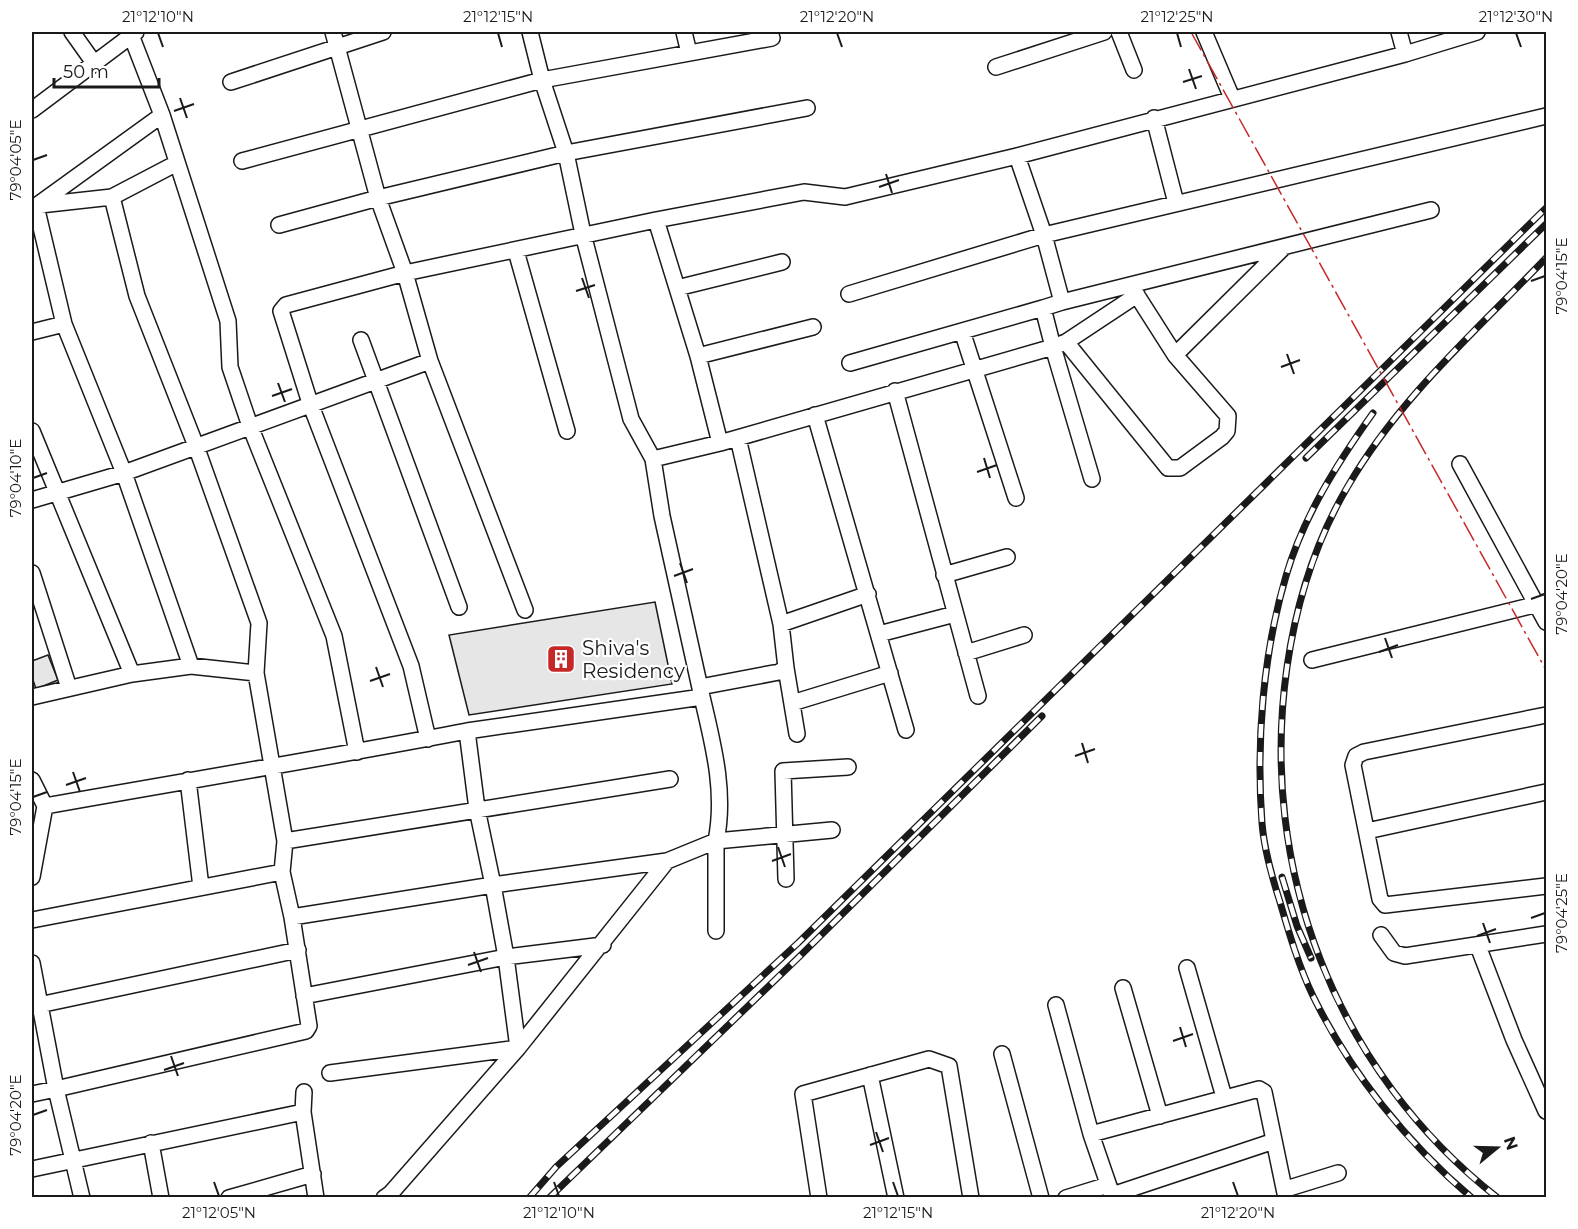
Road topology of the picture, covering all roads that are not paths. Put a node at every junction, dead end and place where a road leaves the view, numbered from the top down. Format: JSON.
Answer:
{"nodes":[{"id":1,"x":72,"y":32,"type":"edge"},
{"id":2,"x":333,"y":32,"type":"edge"},
{"id":3,"x":383,"y":32,"type":"edge"},
{"id":4,"x":530,"y":32,"type":"edge"},
{"id":5,"x":684,"y":32,"type":"edge"},
{"id":6,"x":1104,"y":32,"type":"edge"},
{"id":7,"x":1119,"y":32,"type":"edge"},
{"id":8,"x":1204,"y":32,"type":"edge"},
{"id":9,"x":1399,"y":32,"type":"edge"},
{"id":10,"x":1478,"y":32,"type":"edge"},
{"id":11,"x":134,"y":33,"type":"edge"},
{"id":12,"x":772,"y":38,"type":"dead end"},
{"id":13,"x":339,"y":47,"type":"junction"},
{"id":14,"x":690,"y":53,"type":"junction"},
{"id":15,"x":1405,"y":54,"type":"junction"},
{"id":16,"x":94,"y":63,"type":"junction"},
{"id":17,"x":996,"y":67,"type":"dead end"},
{"id":18,"x":1134,"y":70,"type":"dead end"},
{"id":19,"x":542,"y":80,"type":"junction"},
{"id":20,"x":231,"y":82,"type":"dead end"},
{"id":21,"x":1232,"y":98,"type":"junction"},
{"id":22,"x":807,"y":108,"type":"dead end"},
{"id":23,"x":32,"y":110,"type":"edge"},
{"id":24,"x":162,"y":115,"type":"junction"},
{"id":25,"x":1546,"y":116,"type":"edge"},
{"id":26,"x":1154,"y":118,"type":"junction"},
{"id":27,"x":360,"y":128,"type":"junction"},
{"id":28,"x":566,"y":153,"type":"junction"},
{"id":29,"x":1017,"y":156,"type":"junction"},
{"id":30,"x":242,"y":161,"type":"dead end"},
{"id":31,"x":177,"y":163,"type":"junction"},
{"id":32,"x":112,"y":197,"type":"junction"},
{"id":33,"x":378,"y":198,"type":"junction"},
{"id":34,"x":1176,"y":203,"type":"junction"},
{"id":35,"x":34,"y":207,"type":"edge"},
{"id":36,"x":1431,"y":210,"type":"dead end"},
{"id":37,"x":656,"y":220,"type":"junction"},
{"id":38,"x":279,"y":225,"type":"dead end"},
{"id":39,"x":584,"y":234,"type":"junction"},
{"id":40,"x":1044,"y":235,"type":"junction"},
{"id":41,"x":1282,"y":249,"type":"junction"},
{"id":42,"x":516,"y":251,"type":"junction"},
{"id":43,"x":782,"y":262,"type":"dead end"},
{"id":44,"x":405,"y":273,"type":"junction"},
{"id":45,"x":677,"y":288,"type":"junction"},
{"id":46,"x":1134,"y":291,"type":"junction"},
{"id":47,"x":849,"y":294,"type":"dead end"},
{"id":48,"x":1062,"y":302,"type":"junction"},
{"id":49,"x":1043,"y":308,"type":"junction"},
{"id":50,"x":64,"y":324,"type":"junction"},
{"id":51,"x":813,"y":327,"type":"dead end"},
{"id":52,"x":962,"y":331,"type":"junction"},
{"id":53,"x":32,"y":332,"type":"edge"},
{"id":54,"x":361,"y":340,"type":"dead end"},
{"id":55,"x":1060,"y":344,"type":"junction"},
{"id":56,"x":1175,"y":355,"type":"junction"},
{"id":57,"x":698,"y":356,"type":"junction"},
{"id":58,"x":430,"y":361,"type":"junction"},
{"id":59,"x":850,"y":363,"type":"dead end"},
{"id":60,"x":975,"y":367,"type":"junction"},
{"id":61,"x":375,"y":380,"type":"junction"},
{"id":62,"x":895,"y":391,"type":"junction"},
{"id":63,"x":310,"y":403,"type":"junction"},
{"id":64,"x":815,"y":415,"type":"junction"},
{"id":65,"x":249,"y":426,"type":"junction"},
{"id":66,"x":567,"y":431,"type":"dead end"},
{"id":67,"x":32,"y":432,"type":"edge"},
{"id":68,"x":738,"y":438,"type":"junction"},
{"id":69,"x":720,"y":443,"type":"junction"},
{"id":70,"x":196,"y":446,"type":"junction"},
{"id":71,"x":653,"y":459,"type":"junction"},
{"id":72,"x":1460,"y":464,"type":"dead end"},
{"id":73,"x":124,"y":473,"type":"junction"},
{"id":74,"x":1092,"y":479,"type":"dead end"},
{"id":75,"x":59,"y":492,"type":"junction"},
{"id":76,"x":1016,"y":498,"type":"dead end"},
{"id":77,"x":32,"y":500,"type":"edge"},
{"id":78,"x":1007,"y":557,"type":"dead end"},
{"id":79,"x":32,"y":573,"type":"edge"},
{"id":80,"x":944,"y":575,"type":"junction"},
{"id":81,"x":868,"y":594,"type":"junction"},
{"id":82,"x":1542,"y":603,"type":"edge"},
{"id":83,"x":459,"y":607,"type":"dead end"},
{"id":84,"x":525,"y":610,"type":"dead end"},
{"id":85,"x":955,"y":614,"type":"junction"},
{"id":86,"x":1546,"y":622,"type":"edge"},
{"id":87,"x":781,"y":624,"type":"junction"},
{"id":88,"x":879,"y":634,"type":"junction"},
{"id":89,"x":1024,"y":635,"type":"dead end"},
{"id":90,"x":966,"y":652,"type":"junction"},
{"id":91,"x":1312,"y":660,"type":"dead end"},
{"id":92,"x":190,"y":666,"type":"junction"},
{"id":93,"x":786,"y":668,"type":"junction"},
{"id":94,"x":256,"y":673,"type":"junction"},
{"id":95,"x":890,"y":673,"type":"junction"},
{"id":96,"x":132,"y":674,"type":"junction"},
{"id":97,"x":69,"y":688,"type":"junction"},
{"id":98,"x":701,"y":692,"type":"junction"},
{"id":99,"x":978,"y":696,"type":"dead end"},
{"id":100,"x":32,"y":697,"type":"edge"},
{"id":101,"x":792,"y":703,"type":"junction"},
{"id":102,"x":1546,"y":715,"type":"edge"},
{"id":103,"x":906,"y":730,"type":"dead end"},
{"id":104,"x":467,"y":731,"type":"junction"},
{"id":105,"x":797,"y":734,"type":"dead end"},
{"id":106,"x":428,"y":739,"type":"junction"},
{"id":107,"x":357,"y":752,"type":"junction"},
{"id":108,"x":848,"y":767,"type":"dead end"},
{"id":109,"x":273,"y":768,"type":"junction"},
{"id":110,"x":670,"y":779,"type":"dead end"},
{"id":111,"x":32,"y":780,"type":"edge"},
{"id":112,"x":188,"y":780,"type":"junction"},
{"id":113,"x":1546,"y":792,"type":"edge"},
{"id":114,"x":45,"y":806,"type":"junction"},
{"id":115,"x":477,"y":808,"type":"junction"},
{"id":116,"x":832,"y":830,"type":"dead end"},
{"id":117,"x":1367,"y":831,"type":"junction"},
{"id":118,"x":785,"y":834,"type":"junction"},
{"id":119,"x":285,"y":841,"type":"junction"},
{"id":120,"x":716,"y":841,"type":"junction"},
{"id":121,"x":667,"y":861,"type":"junction"},
{"id":122,"x":282,"y":872,"type":"junction"},
{"id":123,"x":32,"y":877,"type":"edge"},
{"id":124,"x":786,"y":879,"type":"dead end"},
{"id":125,"x":493,"y":885,"type":"junction"},
{"id":126,"x":1546,"y":886,"type":"edge"},
{"id":127,"x":201,"y":887,"type":"junction"},
{"id":128,"x":292,"y":917,"type":"junction"},
{"id":129,"x":32,"y":920,"type":"edge"},
{"id":130,"x":716,"y":931,"type":"dead end"},
{"id":131,"x":1546,"y":934,"type":"edge"},
{"id":132,"x":1381,"y":935,"type":"dead end"},
{"id":133,"x":603,"y":945,"type":"junction"},
{"id":134,"x":1478,"y":946,"type":"junction"},
{"id":135,"x":298,"y":950,"type":"junction"},
{"id":136,"x":506,"y":957,"type":"junction"},
{"id":137,"x":32,"y":963,"type":"edge"},
{"id":138,"x":1187,"y":968,"type":"dead end"},
{"id":139,"x":1123,"y":988,"type":"dead end"},
{"id":140,"x":304,"y":996,"type":"junction"},
{"id":141,"x":39,"y":1005,"type":"junction"},
{"id":142,"x":1056,"y":1005,"type":"dead end"},
{"id":143,"x":518,"y":1048,"type":"junction"},
{"id":144,"x":1002,"y":1054,"type":"dead end"},
{"id":145,"x":330,"y":1073,"type":"dead end"},
{"id":146,"x":870,"y":1075,"type":"junction"},
{"id":147,"x":56,"y":1089,"type":"junction"},
{"id":148,"x":304,"y":1092,"type":"dead end"},
{"id":149,"x":32,"y":1094,"type":"edge"},
{"id":150,"x":1224,"y":1096,"type":"junction"},
{"id":151,"x":1546,"y":1111,"type":"edge"},
{"id":152,"x":303,"y":1112,"type":"junction"},
{"id":153,"x":1160,"y":1116,"type":"junction"},
{"id":154,"x":1091,"y":1134,"type":"junction"},
{"id":155,"x":1274,"y":1141,"type":"junction"},
{"id":156,"x":151,"y":1143,"type":"junction"},
{"id":157,"x":72,"y":1159,"type":"junction"},
{"id":158,"x":32,"y":1169,"type":"edge"},
{"id":159,"x":1338,"y":1173,"type":"dead end"},
{"id":160,"x":313,"y":1174,"type":"junction"},
{"id":161,"x":1111,"y":1192,"type":"edge"},
{"id":162,"x":1286,"y":1193,"type":"edge"},
{"id":163,"x":390,"y":1196,"type":"edge"},
{"id":164,"x":82,"y":1197,"type":"edge"},
{"id":165,"x":161,"y":1197,"type":"edge"},
{"id":166,"x":231,"y":1197,"type":"edge"},
{"id":167,"x":316,"y":1197,"type":"edge"},
{"id":168,"x":819,"y":1197,"type":"edge"},
{"id":169,"x":896,"y":1197,"type":"edge"},
{"id":170,"x":971,"y":1197,"type":"edge"},
{"id":171,"x":1041,"y":1197,"type":"edge"},
{"id":172,"x":1066,"y":1197,"type":"edge"}],
"edges":[{"from":1,"to":16,"type":"street"},
{"from":2,"to":13,"type":"street"},
{"from":3,"to":13,"type":"street"},
{"from":4,"to":19,"type":"street"},
{"from":5,"to":14,"type":"street"},
{"from":6,"to":17,"type":"street"},
{"from":7,"to":18,"type":"street"},
{"from":8,"to":21,"type":"street"},
{"from":9,"to":15,"type":"street"},
{"from":10,"to":15,"type":"street"},
{"from":11,"to":16,"type":"street"},
{"from":11,"to":24,"type":"street"},
{"from":12,"to":14,"type":"street"},
{"from":13,"to":20,"type":"street"},
{"from":13,"to":27,"type":"street"},
{"from":14,"to":19,"type":"street"},
{"from":15,"to":21,"type":"street"},
{"from":16,"to":23,"type":"street"},
{"from":19,"to":27,"type":"street"},
{"from":19,"to":28,"type":"street"},
{"from":21,"to":26,"type":"street"},
{"from":22,"to":28,"type":"street"},
{"from":24,"to":31,"type":"street"},
{"from":24,"to":35,"type":"street"},
{"from":25,"to":34,"type":"street"},
{"from":26,"to":29,"type":"street"},
{"from":26,"to":34,"type":"street"},
{"from":27,"to":30,"type":"street"},
{"from":27,"to":33,"type":"street"},
{"from":28,"to":33,"type":"street"},
{"from":28,"to":39,"type":"street"},
{"from":29,"to":37,"type":"street"},
{"from":29,"to":40,"type":"street"},
{"from":31,"to":32,"type":"street"},
{"from":31,"to":65,"type":"street"},
{"from":32,"to":35,"type":"street"},
{"from":32,"to":70,"type":"street"},
{"from":33,"to":38,"type":"street"},
{"from":33,"to":44,"type":"street"},
{"from":34,"to":40,"type":"street"},
{"from":35,"to":50,"type":"street"},
{"from":36,"to":41,"type":"street"},
{"from":37,"to":39,"type":"street"},
{"from":37,"to":45,"type":"street"},
{"from":39,"to":42,"type":"street"},
{"from":39,"to":71,"type":"street"},
{"from":40,"to":47,"type":"street"},
{"from":40,"to":48,"type":"street"},
{"from":41,"to":46,"type":"street"},
{"from":41,"to":56,"type":"street"},
{"from":42,"to":44,"type":"street"},
{"from":42,"to":66,"type":"street"},
{"from":43,"to":45,"type":"street"},
{"from":44,"to":58,"type":"street"},
{"from":44,"to":63,"type":"street"},
{"from":45,"to":57,"type":"street"},
{"from":46,"to":48,"type":"street"},
{"from":46,"to":55,"type":"street"},
{"from":46,"to":56,"type":"street"},
{"from":48,"to":49,"type":"street"},
{"from":49,"to":52,"type":"street"},
{"from":49,"to":55,"type":"street"},
{"from":50,"to":53,"type":"street"},
{"from":50,"to":73,"type":"street"},
{"from":51,"to":57,"type":"street"},
{"from":52,"to":59,"type":"street"},
{"from":52,"to":60,"type":"street"},
{"from":54,"to":61,"type":"street"},
{"from":55,"to":56,"type":"street"},
{"from":55,"to":60,"type":"street"},
{"from":55,"to":74,"type":"street"},
{"from":57,"to":69,"type":"street"},
{"from":58,"to":61,"type":"street"},
{"from":58,"to":84,"type":"street"},
{"from":60,"to":62,"type":"street"},
{"from":60,"to":76,"type":"street"},
{"from":61,"to":63,"type":"street"},
{"from":61,"to":83,"type":"street"},
{"from":62,"to":64,"type":"street"},
{"from":62,"to":80,"type":"street"},
{"from":63,"to":65,"type":"street"},
{"from":63,"to":106,"type":"street"},
{"from":64,"to":68,"type":"street"},
{"from":64,"to":81,"type":"street"},
{"from":65,"to":70,"type":"street"},
{"from":65,"to":107,"type":"street"},
{"from":67,"to":75,"type":"street"},
{"from":68,"to":69,"type":"street"},
{"from":68,"to":87,"type":"street"},
{"from":69,"to":71,"type":"street"},
{"from":70,"to":73,"type":"street"},
{"from":70,"to":94,"type":"street"},
{"from":71,"to":98,"type":"street"},
{"from":72,"to":82,"type":"street"},
{"from":73,"to":75,"type":"street"},
{"from":73,"to":92,"type":"street"},
{"from":75,"to":77,"type":"street"},
{"from":75,"to":96,"type":"street"},
{"from":78,"to":80,"type":"street"},
{"from":79,"to":97,"type":"street"},
{"from":80,"to":85,"type":"street"},
{"from":81,"to":87,"type":"street"},
{"from":81,"to":88,"type":"street"},
{"from":82,"to":86,"type":"street"},
{"from":82,"to":91,"type":"street"},
{"from":85,"to":88,"type":"street"},
{"from":85,"to":90,"type":"street"},
{"from":87,"to":93,"type":"street"},
{"from":88,"to":95,"type":"street"},
{"from":89,"to":90,"type":"street"},
{"from":90,"to":99,"type":"street"},
{"from":92,"to":94,"type":"street"},
{"from":92,"to":96,"type":"street"},
{"from":93,"to":98,"type":"street"},
{"from":93,"to":101,"type":"street"},
{"from":94,"to":109,"type":"street"},
{"from":95,"to":101,"type":"street"},
{"from":95,"to":103,"type":"street"},
{"from":96,"to":97,"type":"street"},
{"from":97,"to":100,"type":"street"},
{"from":98,"to":104,"type":"street"},
{"from":98,"to":120,"type":"street"},
{"from":101,"to":105,"type":"street"},
{"from":102,"to":117,"type":"street"},
{"from":104,"to":106,"type":"street"},
{"from":104,"to":115,"type":"street"},
{"from":106,"to":107,"type":"street"},
{"from":107,"to":109,"type":"street"},
{"from":108,"to":118,"type":"street"},
{"from":109,"to":112,"type":"street"},
{"from":109,"to":119,"type":"street"},
{"from":110,"to":115,"type":"street"},
{"from":111,"to":114,"type":"street"},
{"from":112,"to":114,"type":"street"},
{"from":112,"to":127,"type":"street"},
{"from":113,"to":117,"type":"street"},
{"from":114,"to":123,"type":"street"},
{"from":115,"to":119,"type":"street"},
{"from":115,"to":125,"type":"street"},
{"from":116,"to":118,"type":"street"},
{"from":117,"to":126,"type":"street"},
{"from":118,"to":120,"type":"street"},
{"from":118,"to":124,"type":"street"},
{"from":119,"to":122,"type":"street"},
{"from":120,"to":121,"type":"street"},
{"from":120,"to":130,"type":"street"},
{"from":121,"to":125,"type":"street"},
{"from":121,"to":133,"type":"street"},
{"from":122,"to":127,"type":"street"},
{"from":122,"to":128,"type":"street"},
{"from":125,"to":128,"type":"street"},
{"from":125,"to":136,"type":"street"},
{"from":127,"to":129,"type":"street"},
{"from":128,"to":135,"type":"street"},
{"from":131,"to":134,"type":"street"},
{"from":132,"to":134,"type":"street"},
{"from":133,"to":136,"type":"street"},
{"from":133,"to":143,"type":"street"},
{"from":134,"to":151,"type":"street"},
{"from":135,"to":140,"type":"street"},
{"from":135,"to":141,"type":"street"},
{"from":136,"to":140,"type":"street"},
{"from":136,"to":143,"type":"street"},
{"from":137,"to":141,"type":"street"},
{"from":138,"to":150,"type":"street"},
{"from":139,"to":153,"type":"street"},
{"from":140,"to":147,"type":"street"},
{"from":141,"to":147,"type":"street"},
{"from":142,"to":154,"type":"street"},
{"from":143,"to":145,"type":"street"},
{"from":143,"to":163,"type":"street"},
{"from":144,"to":171,"type":"street"},
{"from":146,"to":168,"type":"street"},
{"from":146,"to":169,"type":"street"},
{"from":146,"to":170,"type":"street"},
{"from":147,"to":149,"type":"street"},
{"from":147,"to":157,"type":"street"},
{"from":148,"to":152,"type":"street"},
{"from":150,"to":153,"type":"street"},
{"from":150,"to":155,"type":"street"},
{"from":152,"to":156,"type":"street"},
{"from":152,"to":160,"type":"street"},
{"from":153,"to":154,"type":"street"},
{"from":154,"to":161,"type":"street"},
{"from":155,"to":161,"type":"street"},
{"from":155,"to":162,"type":"street"},
{"from":156,"to":157,"type":"street"},
{"from":156,"to":165,"type":"street"},
{"from":157,"to":158,"type":"street"},
{"from":157,"to":164,"type":"street"},
{"from":159,"to":162,"type":"street"},
{"from":160,"to":166,"type":"street"},
{"from":160,"to":167,"type":"street"},
{"from":161,"to":172,"type":"street"}]}
